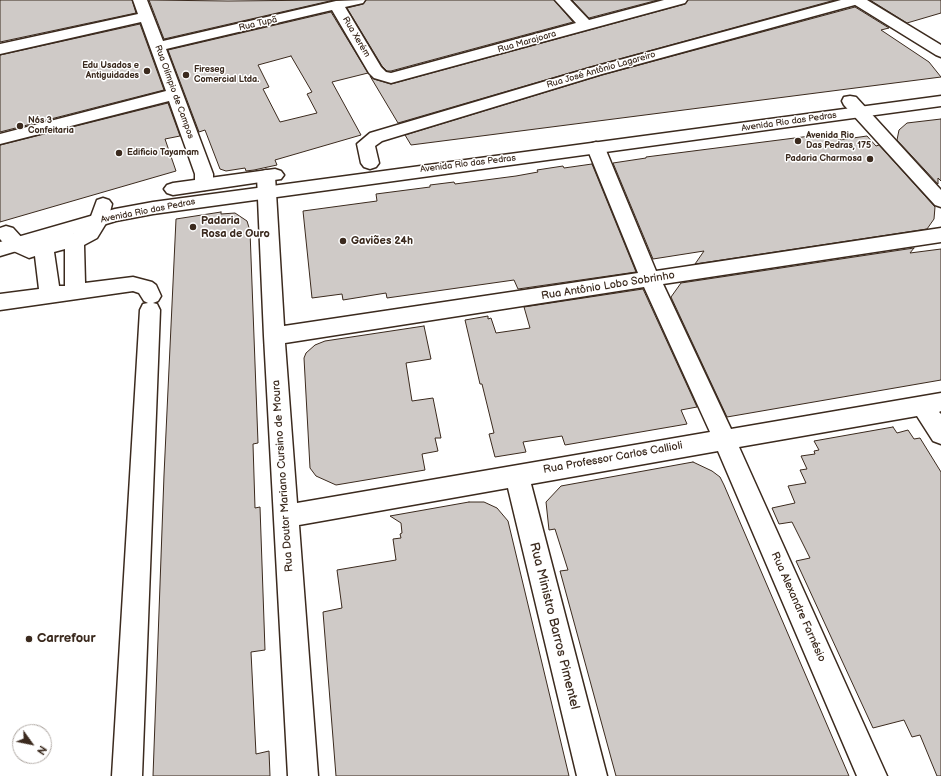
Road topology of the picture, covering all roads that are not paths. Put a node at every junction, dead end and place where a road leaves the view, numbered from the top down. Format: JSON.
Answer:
{"nodes":[{"id":1,"x":140,"y":0,"type":"edge"},
{"id":2,"x":358,"y":0,"type":"edge"},
{"id":3,"x":562,"y":0,"type":"edge"},
{"id":4,"x":680,"y":0,"type":"edge"},
{"id":5,"x":857,"y":0,"type":"edge"},
{"id":6,"x":336,"y":5,"type":"junction"},
{"id":7,"x":146,"y":17,"type":"junction"},
{"id":8,"x":586,"y":25,"type":"junction"},
{"id":9,"x":158,"y":47,"type":"junction"},
{"id":10,"x":0,"y":49,"type":"edge"},
{"id":11,"x":941,"y":52,"type":"edge"},
{"id":12,"x":375,"y":70,"type":"joint"},
{"id":13,"x":941,"y":89,"type":"edge"},
{"id":14,"x":175,"y":94,"type":"junction"},
{"id":15,"x":941,"y":101,"type":"edge"},
{"id":16,"x":855,"y":107,"type":"junction"},
{"id":17,"x":0,"y":139,"type":"edge"},
{"id":18,"x":596,"y":148,"type":"junction"},
{"id":19,"x":370,"y":163,"type":"junction"},
{"id":20,"x":310,"y":170,"type":"dead end"},
{"id":21,"x":288,"y":173,"type":"dead end"},
{"id":22,"x":266,"y":184,"type":"junction"},
{"id":23,"x":200,"y":193,"type":"junction"},
{"id":24,"x":941,"y":200,"type":"edge"},
{"id":25,"x":101,"y":212,"type":"junction"},
{"id":26,"x":941,"y":235,"type":"edge"},
{"id":27,"x":6,"y":240,"type":"edge"},
{"id":28,"x":74,"y":240,"type":"junction"},
{"id":29,"x":44,"y":248,"type":"junction"},
{"id":30,"x":651,"y":279,"type":"junction"},
{"id":31,"x":75,"y":292,"type":"junction"},
{"id":32,"x":50,"y":295,"type":"junction"},
{"id":33,"x":0,"y":302,"type":"edge"},
{"id":34,"x":274,"y":336,"type":"junction"},
{"id":35,"x":932,"y":404,"type":"edge"},
{"id":36,"x":941,"y":434,"type":"edge"},
{"id":37,"x":723,"y":439,"type":"junction"},
{"id":38,"x":517,"y":475,"type":"junction"},
{"id":39,"x":286,"y":516,"type":"junction"},
{"id":40,"x":127,"y":776,"type":"edge"},
{"id":41,"x":303,"y":776,"type":"edge"},
{"id":42,"x":592,"y":776,"type":"edge"},
{"id":43,"x":872,"y":776,"type":"edge"}],
"edges":[{"from":1,"to":7,"type":"street","name":"Rua Olímpio de Campos"},
{"from":2,"to":6,"type":"street","name":"Rua Tupã"},
{"from":3,"to":8,"type":"street"},
{"from":4,"to":8,"type":"street","name":"Rua Marajoara"},
{"from":5,"to":11,"type":"street"},
{"from":5,"to":19,"type":"street","name":"Rua José Antônio Lagareiro"},
{"from":6,"to":9,"type":"street","name":"Rua Tupã"},
{"from":6,"to":12,"type":"street","name":"Rua Xerém"},
{"from":7,"to":9,"type":"street","name":"Rua Olímpio de Campos"},
{"from":7,"to":10,"type":"street"},
{"from":8,"to":12,"type":"street","name":"Rua Marajoara"},
{"from":9,"to":14,"type":"street","name":"Rua Olímpio de Campos"},
{"from":13,"to":16,"type":"street","name":"Avenida Rio das Pedras"},
{"from":14,"to":17,"type":"street"},
{"from":14,"to":23,"type":"street","name":"Rua Olímpio de Campos"},
{"from":15,"to":16,"type":"street","name":"Avenida Rio das Pedras"},
{"from":16,"to":18,"type":"street","name":"Avenida Rio das Pedras"},
{"from":16,"to":19,"type":"street","name":"Avenida Rio das Pedras"},
{"from":16,"to":24,"type":"street"},
{"from":18,"to":22,"type":"street","name":"Avenida Rio das Pedras"},
{"from":18,"to":30,"type":"street","name":"Rua Alexandre Farnésio"},
{"from":19,"to":20,"type":"street","name":"Avenida Rio das Pedras"},
{"from":21,"to":22,"type":"street","name":"Avenida Rio das Pedras"},
{"from":22,"to":23,"type":"street","name":"Avenida Rio das Pedras"},
{"from":22,"to":34,"type":"street","name":"Rua Doutor Mariano Cursino de Moura"},
{"from":23,"to":25,"type":"street","name":"Avenida Rio das Pedras"},
{"from":25,"to":27,"type":"street","name":"Avenida Rio das Pedras"},
{"from":25,"to":28,"type":"street"},
{"from":26,"to":30,"type":"street","name":"Rua Antônio Lobo Sobrinho"},
{"from":27,"to":29,"type":"street"},
{"from":28,"to":29,"type":"street"},
{"from":28,"to":31,"type":"street"},
{"from":29,"to":32,"type":"street"},
{"from":30,"to":34,"type":"street","name":"Rua Antônio Lobo Sobrinho"},
{"from":30,"to":37,"type":"street","name":"Rua Alexandre Farnésio"},
{"from":31,"to":32,"type":"street"},
{"from":31,"to":40,"type":"street"},
{"from":32,"to":33,"type":"street"},
{"from":34,"to":39,"type":"street","name":"Rua Doutor Mariano Cursino de Moura"},
{"from":35,"to":36,"type":"street"},
{"from":35,"to":37,"type":"street","name":"Rua Professor Carlos Callioli"},
{"from":37,"to":38,"type":"street","name":"Rua Professor Carlos Callioli"},
{"from":37,"to":43,"type":"street","name":"Rua Alexandre Farnésio"},
{"from":38,"to":39,"type":"street","name":"Rua Professor Carlos Callioli"},
{"from":38,"to":42,"type":"street","name":"Rua Ministro Barros Pimentel"},
{"from":39,"to":41,"type":"street","name":"Rua Doutor Mariano Cursino de Moura"}]}
